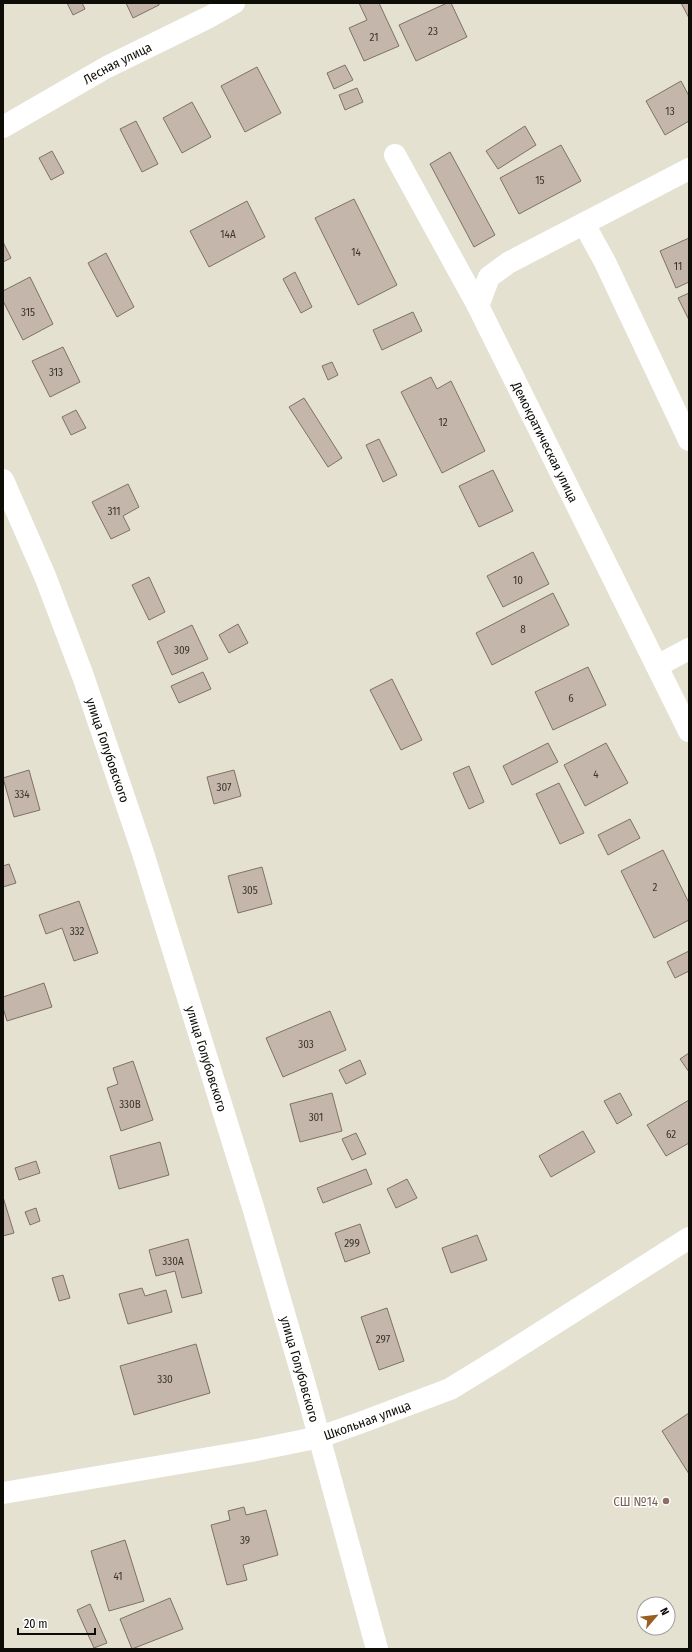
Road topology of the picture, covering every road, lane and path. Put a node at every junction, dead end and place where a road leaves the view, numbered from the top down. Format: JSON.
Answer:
{"nodes":[{"id":1,"x":234,"y":3,"type":"edge"},
{"id":2,"x":3,"y":127,"type":"edge"},
{"id":3,"x":395,"y":155,"type":"dead end"},
{"id":4,"x":689,"y":169,"type":"edge"},
{"id":5,"x":584,"y":224,"type":"junction"},
{"id":6,"x":478,"y":306,"type":"junction"},
{"id":7,"x":689,"y":440,"type":"edge"},
{"id":8,"x":3,"y":480,"type":"edge"},
{"id":9,"x":689,"y":649,"type":"edge"},
{"id":10,"x":657,"y":666,"type":"junction"},
{"id":11,"x":689,"y":731,"type":"edge"},
{"id":12,"x":689,"y":1238,"type":"edge"},
{"id":13,"x":320,"y":1437,"type":"junction"},
{"id":14,"x":3,"y":1493,"type":"edge"},
{"id":15,"x":377,"y":1649,"type":"edge"}],
"edges":[{"from":1,"to":2,"type":"street","name":"Лесная улица"},
{"from":3,"to":6,"type":"street","name":"Демократическая улица"},
{"from":4,"to":5,"type":"street"},
{"from":5,"to":6,"type":"street"},
{"from":5,"to":7,"type":"street"},
{"from":6,"to":10,"type":"street","name":"Демократическая улица"},
{"from":8,"to":13,"type":"street","name":"улица Голубовского"},
{"from":9,"to":10,"type":"street"},
{"from":10,"to":11,"type":"street","name":"Демократическая улица"},
{"from":12,"to":13,"type":"street","name":"Школьная улица"},
{"from":13,"to":14,"type":"street","name":"Школьная улица"},
{"from":13,"to":15,"type":"street","name":"улица Голубовского"}]}
